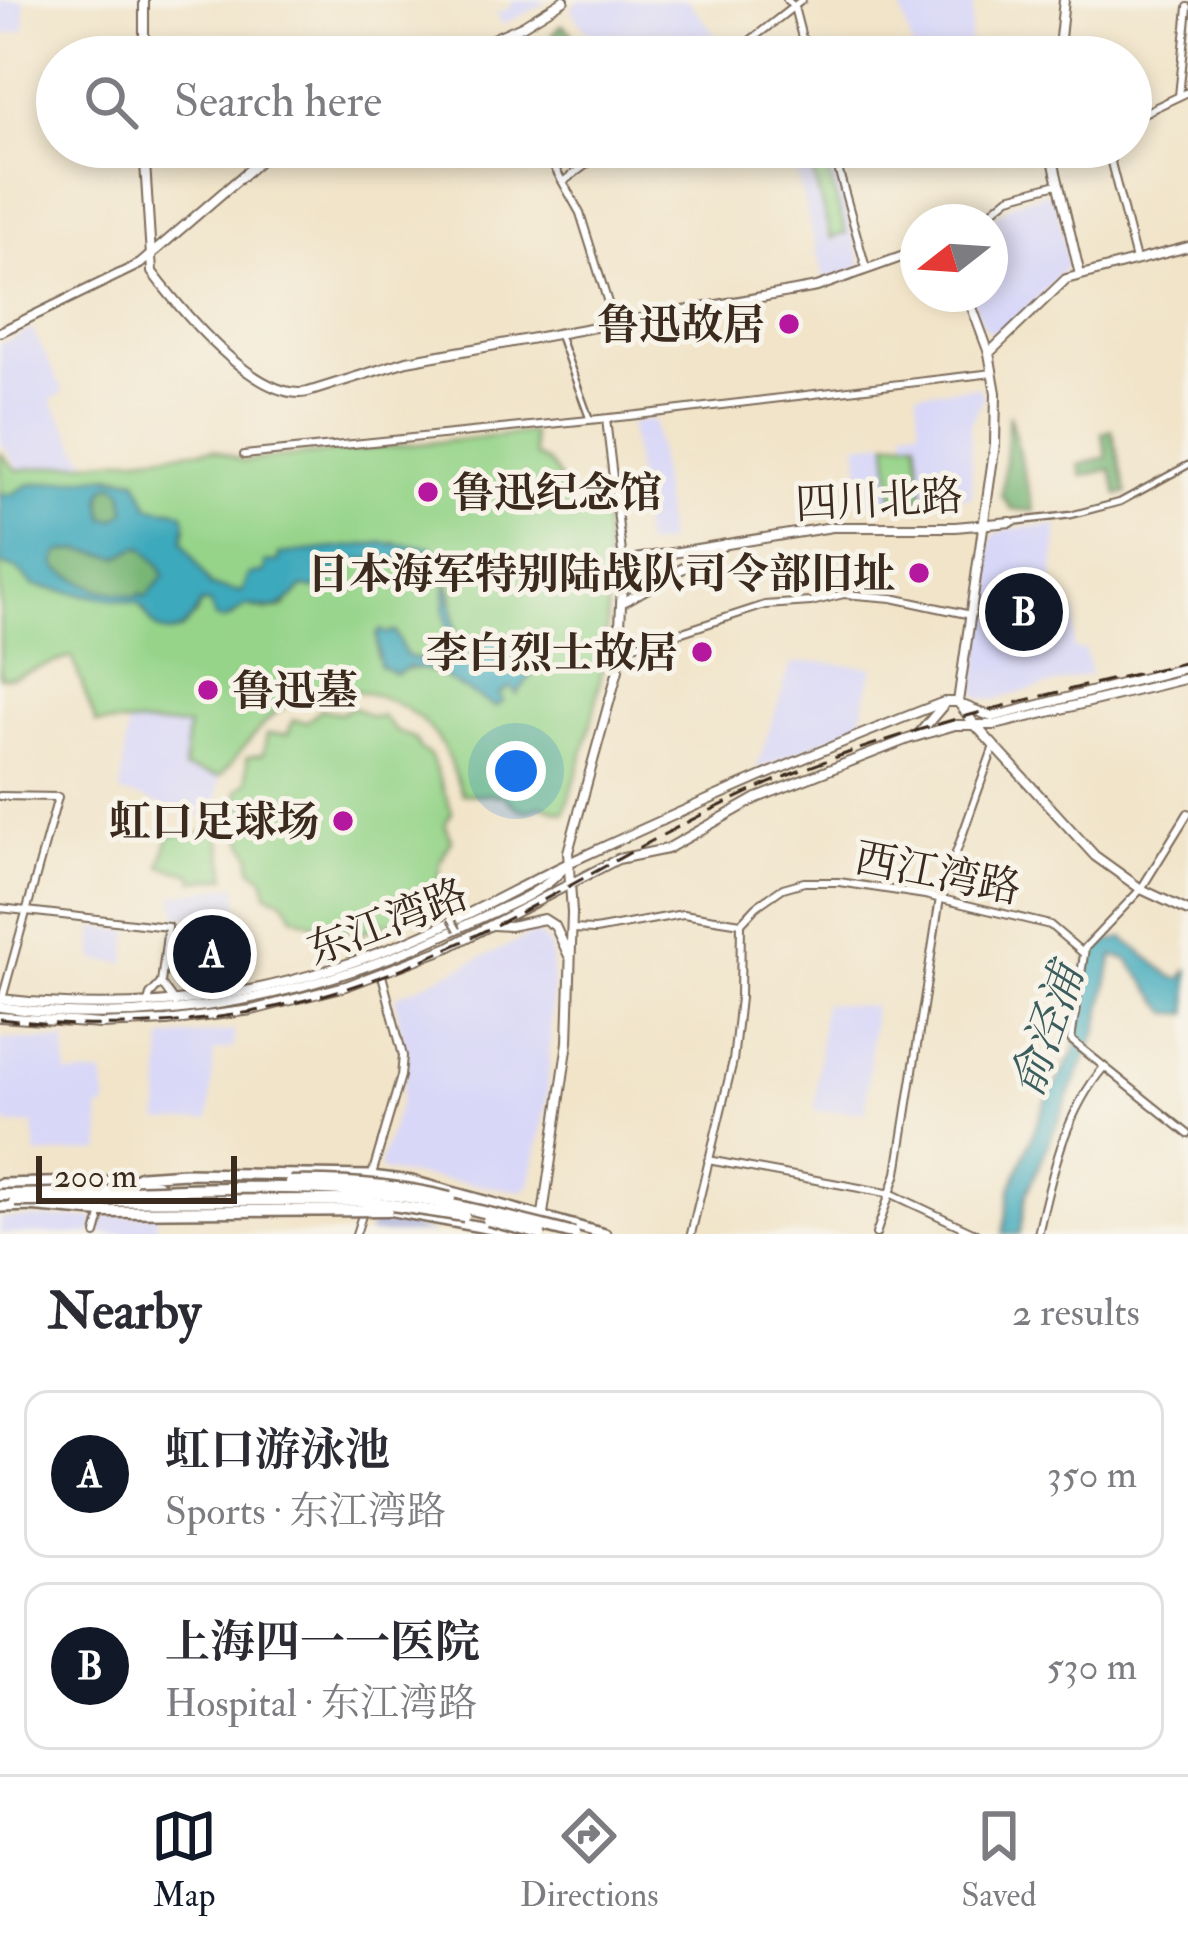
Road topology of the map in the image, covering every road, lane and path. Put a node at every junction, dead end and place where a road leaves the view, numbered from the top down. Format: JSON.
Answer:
{"nodes":[{"id":1,"x":144,"y":0,"type":"edge"},
{"id":2,"x":565,"y":0,"type":"edge"},
{"id":3,"x":802,"y":0,"type":"edge"},
{"id":4,"x":1064,"y":0,"type":"edge"},
{"id":5,"x":790,"y":3,"type":"edge"},
{"id":6,"x":1188,"y":8,"type":"edge"},
{"id":7,"x":144,"y":36,"type":"edge"},
{"id":8,"x":499,"y":36,"type":"edge"},
{"id":9,"x":753,"y":36,"type":"edge"},
{"id":10,"x":801,"y":36,"type":"edge"},
{"id":11,"x":1060,"y":36,"type":"edge"},
{"id":12,"x":1184,"y":94,"type":"edge"},
{"id":13,"x":1152,"y":109,"type":"edge"},
{"id":14,"x":145,"y":168,"type":"edge"},
{"id":15,"x":252,"y":168,"type":"edge"},
{"id":16,"x":557,"y":168,"type":"edge"},
{"id":17,"x":582,"y":168,"type":"edge"},
{"id":18,"x":838,"y":168,"type":"edge"},
{"id":19,"x":1054,"y":168,"type":"edge"},
{"id":20,"x":1112,"y":168,"type":"edge"},
{"id":21,"x":565,"y":181,"type":"junction"},
{"id":22,"x":1057,"y":184,"type":"junction"},
{"id":23,"x":999,"y":204,"type":"edge"},
{"id":24,"x":1188,"y":247,"type":"edge"},
{"id":25,"x":900,"y":256,"type":"edge"},
{"id":26,"x":148,"y":257,"type":"junction"},
{"id":27,"x":1136,"y":260,"type":"junction"},
{"id":28,"x":866,"y":268,"type":"junction"},
{"id":29,"x":1080,"y":275,"type":"junction"},
{"id":30,"x":974,"y":312,"type":"edge"},
{"id":31,"x":614,"y":322,"type":"junction"},
{"id":32,"x":0,"y":332,"type":"edge"},
{"id":33,"x":558,"y":332,"type":"junction"},
{"id":34,"x":989,"y":353,"type":"junction"},
{"id":35,"x":993,"y":373,"type":"junction"},
{"id":36,"x":606,"y":419,"type":"junction"},
{"id":37,"x":590,"y":420,"type":"junction"},
{"id":38,"x":244,"y":455,"type":"dead end"},
{"id":39,"x":1188,"y":465,"type":"edge"},
{"id":40,"x":1011,"y":522,"type":"joint"},
{"id":41,"x":984,"y":525,"type":"junction"},
{"id":42,"x":733,"y":542,"type":"junction"},
{"id":43,"x":677,"y":554,"type":"junction"},
{"id":44,"x":623,"y":561,"type":"junction"},
{"id":45,"x":685,"y":566,"type":"junction"},
{"id":46,"x":623,"y":602,"type":"junction"},
{"id":47,"x":971,"y":615,"type":"junction"},
{"id":48,"x":620,"y":648,"type":"junction"},
{"id":49,"x":1188,"y":668,"type":"edge"},
{"id":50,"x":1188,"y":678,"type":"edge"},
{"id":51,"x":953,"y":701,"type":"junction"},
{"id":52,"x":996,"y":716,"type":"junction"},
{"id":53,"x":976,"y":726,"type":"junction"},
{"id":54,"x":916,"y":736,"type":"junction"},
{"id":55,"x":994,"y":746,"type":"junction"},
{"id":56,"x":0,"y":796,"type":"edge"},
{"id":57,"x":1188,"y":813,"type":"edge"},
{"id":58,"x":1176,"y":836,"type":"junction"},
{"id":59,"x":1188,"y":843,"type":"edge"},
{"id":60,"x":567,"y":863,"type":"junction"},
{"id":61,"x":571,"y":882,"type":"junction"},
{"id":62,"x":1141,"y":889,"type":"junction"},
{"id":63,"x":940,"y":898,"type":"junction"},
{"id":64,"x":0,"y":908,"type":"edge"},
{"id":65,"x":1188,"y":911,"type":"edge"},
{"id":66,"x":24,"y":914,"type":"junction"},
{"id":67,"x":451,"y":918,"type":"dead end"},
{"id":68,"x":742,"y":923,"type":"junction"},
{"id":69,"x":491,"y":925,"type":"junction"},
{"id":70,"x":572,"y":929,"type":"junction"},
{"id":71,"x":458,"y":930,"type":"dead end"},
{"id":72,"x":1083,"y":953,"type":"junction"},
{"id":73,"x":570,"y":958,"type":"junction"},
{"id":74,"x":382,"y":975,"type":"junction"},
{"id":75,"x":161,"y":983,"type":"junction"},
{"id":76,"x":1,"y":1002,"type":"edge"},
{"id":77,"x":175,"y":1003,"type":"junction"},
{"id":78,"x":147,"y":1006,"type":"junction"},
{"id":79,"x":0,"y":1017,"type":"edge"},
{"id":80,"x":1105,"y":1066,"type":"junction"},
{"id":81,"x":1188,"y":1134,"type":"edge"},
{"id":82,"x":708,"y":1160,"type":"junction"},
{"id":83,"x":371,"y":1176,"type":"junction"},
{"id":84,"x":130,"y":1181,"type":"junction"},
{"id":85,"x":0,"y":1184,"type":"edge"},
{"id":86,"x":892,"y":1194,"type":"junction"},
{"id":87,"x":0,"y":1201,"type":"edge"},
{"id":88,"x":34,"y":1206,"type":"junction"},
{"id":89,"x":364,"y":1206,"type":"junction"},
{"id":90,"x":432,"y":1210,"type":"junction"},
{"id":91,"x":102,"y":1212,"type":"junction"},
{"id":92,"x":543,"y":1215,"type":"junction"},
{"id":93,"x":520,"y":1227,"type":"edge"},
{"id":94,"x":96,"y":1234,"type":"edge"},
{"id":95,"x":356,"y":1234,"type":"edge"},
{"id":96,"x":540,"y":1234,"type":"edge"},
{"id":97,"x":574,"y":1234,"type":"edge"},
{"id":98,"x":605,"y":1234,"type":"edge"},
{"id":99,"x":691,"y":1234,"type":"edge"},
{"id":100,"x":876,"y":1234,"type":"edge"},
{"id":101,"x":977,"y":1234,"type":"edge"},
{"id":102,"x":1038,"y":1234,"type":"edge"}],
"edges":[{"from":1,"to":7,"type":"main road"},
{"from":2,"to":8,"type":"main road"},
{"from":3,"to":5,"type":"street"},
{"from":4,"to":11,"type":"main road"},
{"from":5,"to":9,"type":"street"},
{"from":5,"to":10,"type":"street"},
{"from":6,"to":12,"type":"street"},
{"from":12,"to":13,"type":"street"},
{"from":14,"to":26,"type":"main road"},
{"from":15,"to":26,"type":"main road"},
{"from":16,"to":21,"type":"street"},
{"from":17,"to":21,"type":"street"},
{"from":18,"to":28,"type":"street"},
{"from":19,"to":22,"type":"main road"},
{"from":20,"to":27,"type":"street"},
{"from":21,"to":31,"type":"street"},
{"from":22,"to":23,"type":"street"},
{"from":22,"to":29,"type":"main road"},
{"from":24,"to":27,"type":"main road"},
{"from":25,"to":28,"type":"main road"},
{"from":26,"to":32,"type":"main road"},
{"from":26,"to":33,"type":"main road"},
{"from":27,"to":29,"type":"main road"},
{"from":28,"to":31,"type":"main road"},
{"from":29,"to":34,"type":"main road"},
{"from":30,"to":34,"type":"main road","name":"四川北路"},
{"from":31,"to":33,"type":"main road"},
{"from":33,"to":37,"type":"street"},
{"from":34,"to":35,"type":"main road","name":"四川北路"},
{"from":35,"to":36,"type":"street"},
{"from":35,"to":41,"type":"main road","name":"四川北路"},
{"from":36,"to":37,"type":"street"},
{"from":36,"to":44,"type":"street"},
{"from":37,"to":38,"type":"street"},
{"from":39,"to":40,"type":"street"},
{"from":40,"to":41,"type":"main road"},
{"from":41,"to":42,"type":"main road","name":"四川北路"},
{"from":41,"to":47,"type":"main road"},
{"from":42,"to":43,"type":"main road","name":"四川北路"},
{"from":42,"to":45,"type":"main road","name":"四川北路"},
{"from":43,"to":44,"type":"main road","name":"四川北路"},
{"from":43,"to":45,"type":"main road"},
{"from":44,"to":46,"type":"main road"},
{"from":45,"to":46,"type":"main road","name":"四川北路"},
{"from":46,"to":48,"type":"main road"},
{"from":47,"to":48,"type":"street"},
{"from":47,"to":51,"type":"main road"},
{"from":48,"to":60,"type":"main road"},
{"from":49,"to":52,"type":"main road"},
{"from":50,"to":53,"type":"main road"},
{"from":51,"to":52,"type":"main road"},
{"from":51,"to":53,"type":"main road"},
{"from":51,"to":54,"type":"main road"},
{"from":51,"to":60,"type":"main road","name":"东江湾路"},
{"from":52,"to":53,"type":"main road"},
{"from":53,"to":54,"type":"main road"},
{"from":53,"to":55,"type":"main road"},
{"from":54,"to":61,"type":"main road"},
{"from":55,"to":62,"type":"main road"},
{"from":55,"to":63,"type":"street"},
{"from":56,"to":66,"type":"street"},
{"from":57,"to":58,"type":"street"},
{"from":58,"to":59,"type":"street"},
{"from":58,"to":62,"type":"street"},
{"from":60,"to":61,"type":"main road"},
{"from":60,"to":76,"type":"main road","name":"东江湾路"},
{"from":60,"to":77,"type":"main road","name":"东江湾路"},
{"from":61,"to":69,"type":"main road"},
{"from":61,"to":70,"type":"main road"},
{"from":62,"to":65,"type":"main road"},
{"from":62,"to":72,"type":"street"},
{"from":63,"to":68,"type":"street","name":"西江湾路"},
{"from":63,"to":72,"type":"street","name":"西江湾路"},
{"from":63,"to":86,"type":"street"},
{"from":64,"to":66,"type":"street"},
{"from":66,"to":75,"type":"street"},
{"from":66,"to":76,"type":"street"},
{"from":67,"to":71,"type":"street","bridge":true},
{"from":68,"to":70,"type":"street"},
{"from":68,"to":82,"type":"street"},
{"from":69,"to":73,"type":"main road"},
{"from":69,"to":74,"type":"main road"},
{"from":70,"to":73,"type":"main road"},
{"from":72,"to":80,"type":"street"},
{"from":73,"to":92,"type":"main road"},
{"from":74,"to":79,"type":"main road"},
{"from":74,"to":83,"type":"street"},
{"from":75,"to":77,"type":"street"},
{"from":75,"to":78,"type":"street"},
{"from":76,"to":78,"type":"main road","name":"东江湾路"},
{"from":77,"to":78,"type":"main road","name":"东江湾路"},
{"from":80,"to":81,"type":"street"},
{"from":80,"to":102,"type":"street"},
{"from":82,"to":86,"type":"street"},
{"from":82,"to":99,"type":"street"},
{"from":83,"to":84,"type":"main road"},
{"from":83,"to":89,"type":"street"},
{"from":83,"to":92,"type":"main road"},
{"from":84,"to":85,"type":"main road"},
{"from":84,"to":93,"type":"highway","bridge":true},
{"from":86,"to":100,"type":"street"},
{"from":86,"to":101,"type":"street"},
{"from":87,"to":88,"type":"main road"},
{"from":87,"to":90,"type":"highway","bridge":true},
{"from":87,"to":93,"type":"highway","bridge":true},
{"from":88,"to":89,"type":"main road"},
{"from":88,"to":91,"type":"highway"},
{"from":89,"to":93,"type":"main road"},
{"from":89,"to":95,"type":"street"},
{"from":90,"to":91,"type":"highway","bridge":true},
{"from":90,"to":96,"type":"highway","bridge":true},
{"from":91,"to":94,"type":"street"},
{"from":92,"to":96,"type":"main road"},
{"from":92,"to":98,"type":"main road"},
{"from":93,"to":97,"type":"highway","bridge":true}]}
